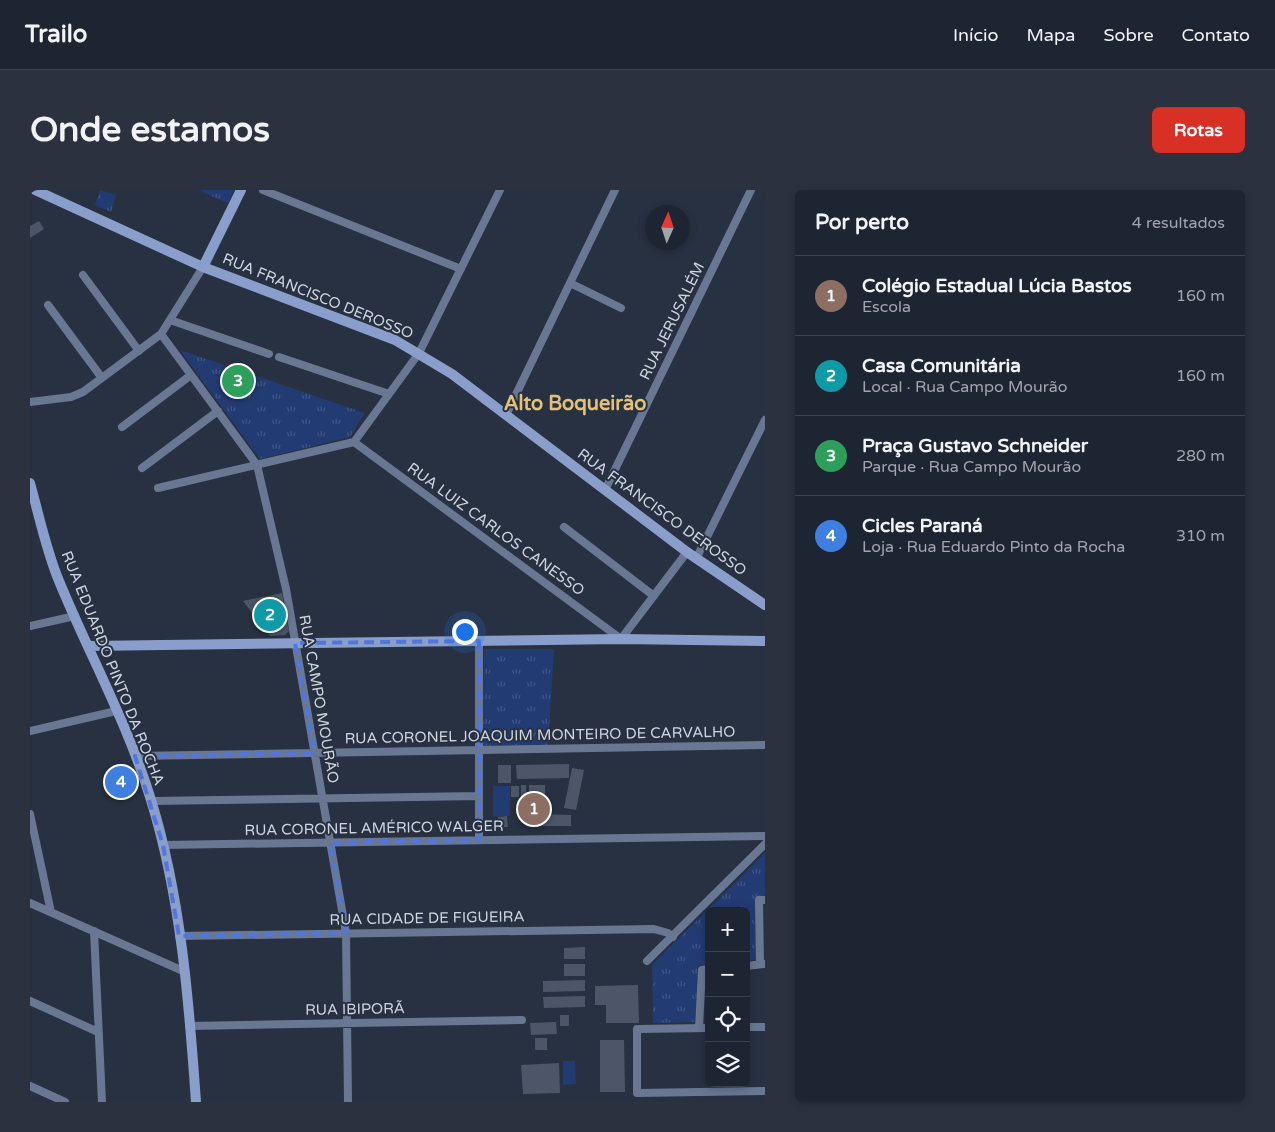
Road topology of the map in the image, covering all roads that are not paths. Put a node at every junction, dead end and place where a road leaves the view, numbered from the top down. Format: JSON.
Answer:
{"nodes":[{"id":1,"x":35,"y":190,"type":"edge"},
{"id":2,"x":242,"y":190,"type":"edge"},
{"id":3,"x":263,"y":190,"type":"edge"},
{"id":4,"x":499,"y":190,"type":"edge"},
{"id":5,"x":615,"y":190,"type":"edge"},
{"id":6,"x":751,"y":190,"type":"edge"},
{"id":7,"x":203,"y":267,"type":"junction"},
{"id":8,"x":461,"y":269,"type":"junction"},
{"id":9,"x":83,"y":275,"type":"dead end"},
{"id":10,"x":570,"y":283,"type":"junction"},
{"id":11,"x":48,"y":305,"type":"dead end"},
{"id":12,"x":621,"y":308,"type":"dead end"},
{"id":13,"x":170,"y":320,"type":"junction"},
{"id":14,"x":161,"y":334,"type":"junction"},
{"id":15,"x":139,"y":350,"type":"junction"},
{"id":16,"x":419,"y":353,"type":"junction"},
{"id":17,"x":269,"y":354,"type":"dead end"},
{"id":18,"x":279,"y":357,"type":"dead end"},
{"id":19,"x":191,"y":375,"type":"junction"},
{"id":20,"x":102,"y":378,"type":"junction"},
{"id":21,"x":389,"y":394,"type":"junction"},
{"id":22,"x":30,"y":402,"type":"edge"},
{"id":23,"x":218,"y":412,"type":"junction"},
{"id":24,"x":506,"y":415,"type":"junction"},
{"id":25,"x":765,"y":420,"type":"edge"},
{"id":26,"x":122,"y":427,"type":"dead end"},
{"id":27,"x":354,"y":442,"type":"junction"},
{"id":28,"x":257,"y":465,"type":"junction"},
{"id":29,"x":142,"y":468,"type":"dead end"},
{"id":30,"x":30,"y":483,"type":"edge"},
{"id":31,"x":158,"y":488,"type":"dead end"},
{"id":32,"x":605,"y":490,"type":"junction"},
{"id":33,"x":34,"y":516,"type":"edge"},
{"id":34,"x":564,"y":527,"type":"dead end"},
{"id":35,"x":687,"y":552,"type":"junction"},
{"id":36,"x":696,"y":559,"type":"junction"},
{"id":37,"x":654,"y":596,"type":"junction"},
{"id":38,"x":765,"y":605,"type":"edge"},
{"id":39,"x":75,"y":616,"type":"junction"},
{"id":40,"x":30,"y":626,"type":"edge"},
{"id":41,"x":621,"y":639,"type":"junction"},
{"id":42,"x":479,"y":641,"type":"junction"},
{"id":43,"x":765,"y":641,"type":"edge"},
{"id":44,"x":295,"y":643,"type":"junction"},
{"id":45,"x":88,"y":646,"type":"junction"},
{"id":46,"x":116,"y":711,"type":"junction"},
{"id":47,"x":30,"y":731,"type":"edge"},
{"id":48,"x":765,"y":745,"type":"edge"},
{"id":49,"x":477,"y":750,"type":"junction"},
{"id":50,"x":314,"y":753,"type":"junction"},
{"id":51,"x":135,"y":756,"type":"junction"},
{"id":52,"x":478,"y":796,"type":"junction"},
{"id":53,"x":322,"y":798,"type":"junction"},
{"id":54,"x":151,"y":801,"type":"junction"},
{"id":55,"x":30,"y":814,"type":"edge"},
{"id":56,"x":765,"y":836,"type":"edge"},
{"id":57,"x":479,"y":840,"type":"junction"},
{"id":58,"x":330,"y":843,"type":"junction"},
{"id":59,"x":765,"y":844,"type":"edge"},
{"id":60,"x":163,"y":845,"type":"junction"},
{"id":61,"x":762,"y":900,"type":"edge"},
{"id":62,"x":30,"y":903,"type":"edge"},
{"id":63,"x":51,"y":912,"type":"junction"},
{"id":64,"x":94,"y":931,"type":"junction"},
{"id":65,"x":346,"y":933,"type":"junction"},
{"id":66,"x":179,"y":936,"type":"junction"},
{"id":67,"x":673,"y":938,"type":"junction"},
{"id":68,"x":647,"y":961,"type":"dead end"},
{"id":69,"x":763,"y":964,"type":"edge"},
{"id":70,"x":750,"y":966,"type":"edge"},
{"id":71,"x":705,"y":970,"type":"edge"},
{"id":72,"x":183,"y":971,"type":"junction"},
{"id":73,"x":30,"y":1001,"type":"edge"},
{"id":74,"x":522,"y":1020,"type":"dead end"},
{"id":75,"x":347,"y":1023,"type":"junction"},
{"id":76,"x":189,"y":1026,"type":"junction"},
{"id":77,"x":750,"y":1027,"type":"edge"},
{"id":78,"x":765,"y":1027,"type":"edge"},
{"id":79,"x":700,"y":1028,"type":"junction"},
{"id":80,"x":705,"y":1028,"type":"edge"},
{"id":81,"x":98,"y":1032,"type":"junction"},
{"id":82,"x":30,"y":1086,"type":"edge"},
{"id":83,"x":765,"y":1091,"type":"edge"},
{"id":84,"x":65,"y":1102,"type":"edge"},
{"id":85,"x":102,"y":1102,"type":"edge"},
{"id":86,"x":196,"y":1102,"type":"edge"},
{"id":87,"x":348,"y":1102,"type":"edge"}],
"edges":[{"from":1,"to":7,"type":"street","name":"RUA FRANCISCO DEROSSO"},
{"from":2,"to":7,"type":"street"},
{"from":3,"to":8,"type":"street"},
{"from":4,"to":8,"type":"street"},
{"from":5,"to":10,"type":"street"},
{"from":6,"to":32,"type":"street","name":"RUA JERUSALÉM"},
{"from":7,"to":13,"type":"street"},
{"from":7,"to":16,"type":"street","name":"RUA FRANCISCO DEROSSO"},
{"from":8,"to":16,"type":"street"},
{"from":9,"to":15,"type":"street"},
{"from":10,"to":12,"type":"street"},
{"from":10,"to":24,"type":"street"},
{"from":11,"to":20,"type":"street"},
{"from":13,"to":14,"type":"street"},
{"from":13,"to":17,"type":"street"},
{"from":14,"to":15,"type":"street"},
{"from":14,"to":19,"type":"street","name":"RUA CAMPO MOURÃO"},
{"from":15,"to":20,"type":"street"},
{"from":16,"to":21,"type":"street"},
{"from":16,"to":24,"type":"street","name":"RUA FRANCISCO DEROSSO"},
{"from":18,"to":21,"type":"street"},
{"from":19,"to":23,"type":"street","name":"RUA CAMPO MOURÃO"},
{"from":19,"to":26,"type":"street"},
{"from":20,"to":22,"type":"street"},
{"from":21,"to":27,"type":"street"},
{"from":23,"to":28,"type":"street","name":"RUA CAMPO MOURÃO"},
{"from":23,"to":29,"type":"street"},
{"from":24,"to":32,"type":"street","name":"RUA FRANCISCO DEROSSO"},
{"from":25,"to":36,"type":"street"},
{"from":27,"to":28,"type":"street"},
{"from":27,"to":41,"type":"street","name":"RUA LUIZ CARLOS CANESSO"},
{"from":28,"to":31,"type":"street"},
{"from":28,"to":44,"type":"street","name":"RUA CAMPO MOURÃO"},
{"from":30,"to":33,"type":"street","name":"RUA EDUARDO PINTO DA ROCHA"},
{"from":32,"to":35,"type":"street","name":"RUA FRANCISCO DEROSSO"},
{"from":33,"to":39,"type":"street","name":"RUA EDUARDO PINTO DA ROCHA"},
{"from":34,"to":37,"type":"street"},
{"from":35,"to":36,"type":"street","name":"RUA FRANCISCO DEROSSO"},
{"from":35,"to":37,"type":"street"},
{"from":36,"to":38,"type":"street","name":"RUA FRANCISCO DEROSSO"},
{"from":37,"to":41,"type":"street"},
{"from":39,"to":40,"type":"street"},
{"from":39,"to":45,"type":"street","name":"RUA EDUARDO PINTO DA ROCHA"},
{"from":41,"to":42,"type":"street"},
{"from":41,"to":43,"type":"street"},
{"from":42,"to":44,"type":"street"},
{"from":42,"to":49,"type":"street"},
{"from":44,"to":45,"type":"street"},
{"from":44,"to":50,"type":"street","name":"RUA CAMPO MOURÃO"},
{"from":45,"to":46,"type":"street","name":"RUA EDUARDO PINTO DA ROCHA"},
{"from":46,"to":47,"type":"street"},
{"from":46,"to":51,"type":"street","name":"RUA EDUARDO PINTO DA ROCHA"},
{"from":48,"to":49,"type":"street","name":"RUA CORONEL JOAQUIM MONTEIRO DE CARVALHO"},
{"from":49,"to":50,"type":"street","name":"RUA CORONEL JOAQUIM MONTEIRO DE CARVALHO"},
{"from":49,"to":52,"type":"street"},
{"from":50,"to":51,"type":"street","name":"RUA CORONEL JOAQUIM MONTEIRO DE CARVALHO"},
{"from":50,"to":53,"type":"street","name":"RUA CAMPO MOURÃO"},
{"from":51,"to":54,"type":"street","name":"RUA EDUARDO PINTO DA ROCHA"},
{"from":52,"to":53,"type":"street"},
{"from":52,"to":57,"type":"street"},
{"from":53,"to":54,"type":"street"},
{"from":53,"to":58,"type":"street","name":"RUA CAMPO MOURÃO"},
{"from":54,"to":60,"type":"street","name":"RUA EDUARDO PINTO DA ROCHA"},
{"from":55,"to":63,"type":"street"},
{"from":56,"to":57,"type":"street","name":"RUA CORONEL AMÉRICO WALGER"},
{"from":57,"to":58,"type":"street","name":"RUA CORONEL AMÉRICO WALGER"},
{"from":58,"to":60,"type":"street","name":"RUA CORONEL AMÉRICO WALGER"},
{"from":58,"to":65,"type":"street","name":"RUA CAMPO MOURÃO"},
{"from":59,"to":67,"type":"street"},
{"from":60,"to":66,"type":"street","name":"RUA EDUARDO PINTO DA ROCHA"},
{"from":61,"to":69,"type":"street"},
{"from":62,"to":63,"type":"street"},
{"from":63,"to":64,"type":"street"},
{"from":64,"to":72,"type":"street"},
{"from":64,"to":81,"type":"street"},
{"from":65,"to":66,"type":"street","name":"RUA CIDADE DE FIGUEIRA"},
{"from":65,"to":67,"type":"street","name":"RUA CIDADE DE FIGUEIRA"},
{"from":65,"to":75,"type":"street","name":"RUA CAMPO MOURÃO"},
{"from":66,"to":72,"type":"street","name":"RUA EDUARDO PINTO DA ROCHA"},
{"from":67,"to":68,"type":"street"},
{"from":69,"to":70,"type":"street"},
{"from":71,"to":79,"type":"street"},
{"from":72,"to":76,"type":"street","name":"RUA EDUARDO PINTO DA ROCHA"},
{"from":73,"to":81,"type":"street"},
{"from":74,"to":75,"type":"street","name":"RUA IBIPORÃ"},
{"from":75,"to":76,"type":"street","name":"RUA IBIPORÃ"},
{"from":75,"to":87,"type":"street","name":"RUA CAMPO MOURÃO"},
{"from":76,"to":86,"type":"street","name":"RUA EDUARDO PINTO DA ROCHA"},
{"from":77,"to":78,"type":"street"},
{"from":79,"to":80,"type":"street"},
{"from":79,"to":83,"type":"street"},
{"from":81,"to":85,"type":"street"},
{"from":82,"to":84,"type":"street"}]}
